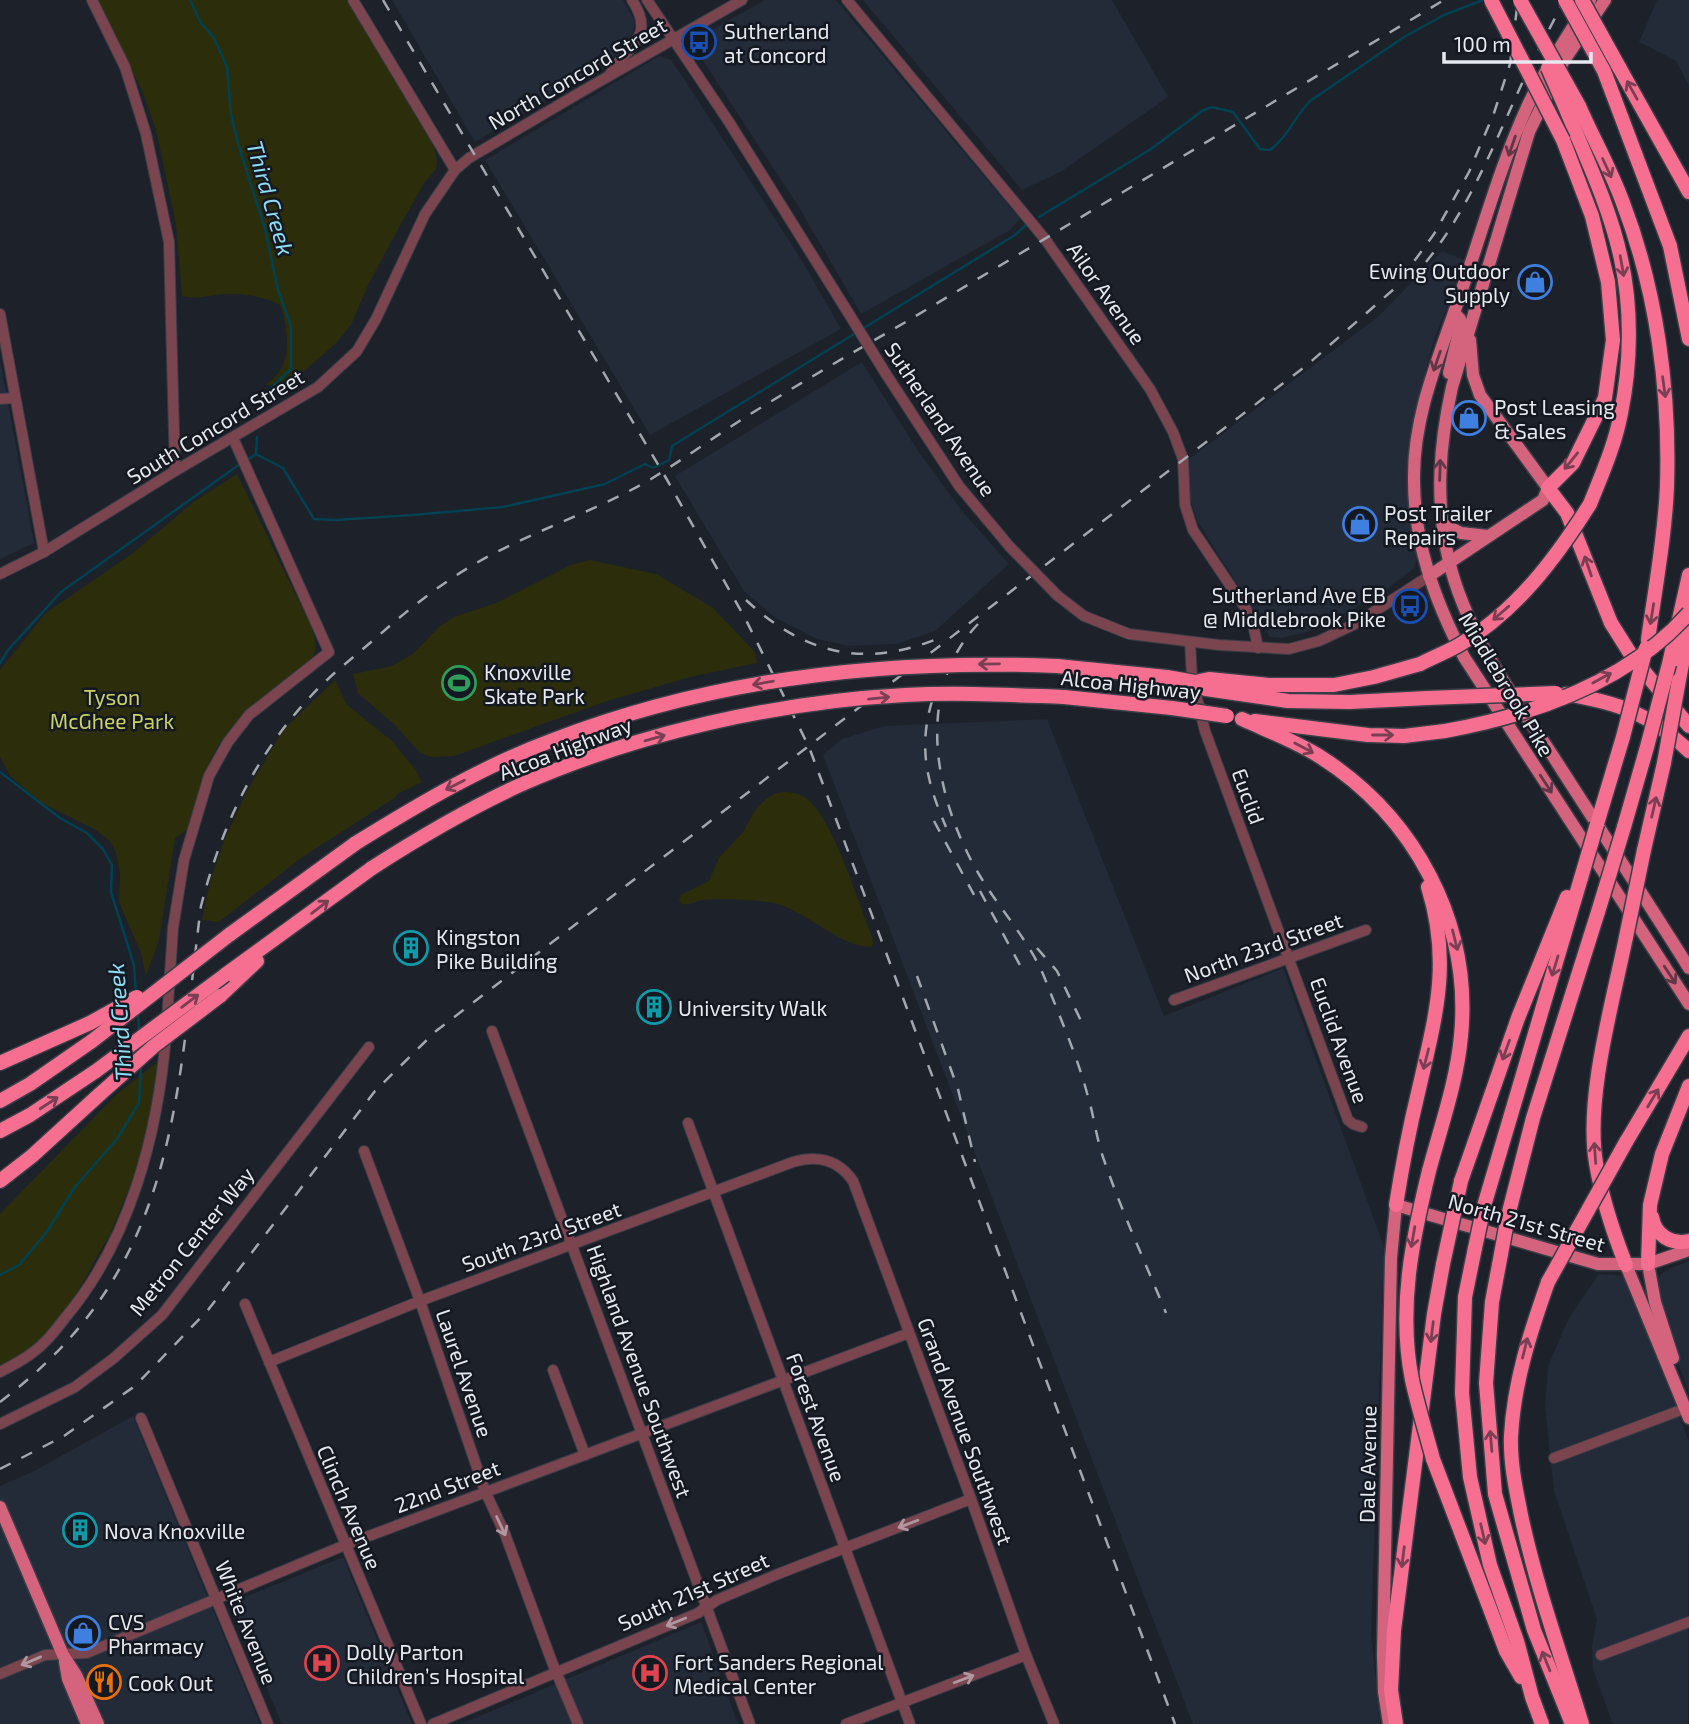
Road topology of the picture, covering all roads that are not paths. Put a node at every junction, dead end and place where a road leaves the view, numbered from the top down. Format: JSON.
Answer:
{"nodes":[{"id":1,"x":92,"y":0,"type":"edge"},
{"id":2,"x":353,"y":0,"type":"edge"},
{"id":3,"x":632,"y":0,"type":"edge"},
{"id":4,"x":647,"y":0,"type":"edge"},
{"id":5,"x":742,"y":0,"type":"edge"},
{"id":6,"x":847,"y":0,"type":"edge"},
{"id":7,"x":1491,"y":0,"type":"edge"},
{"id":8,"x":1519,"y":0,"type":"edge"},
{"id":9,"x":1565,"y":0,"type":"edge"},
{"id":10,"x":1582,"y":0,"type":"edge"},
{"id":11,"x":1590,"y":0,"type":"edge"},
{"id":12,"x":1605,"y":0,"type":"edge"},
{"id":13,"x":673,"y":39,"type":"junction"},
{"id":14,"x":608,"y":76,"type":"junction"},
{"id":15,"x":1573,"y":108,"type":"junction"},
{"id":16,"x":469,"y":158,"type":"joint"},
{"id":17,"x":455,"y":170,"type":"junction"},
{"id":18,"x":1689,"y":192,"type":"edge"},
{"id":19,"x":1492,"y":203,"type":"junction"},
{"id":20,"x":1506,"y":208,"type":"junction"},
{"id":21,"x":1454,"y":313,"type":"junction"},
{"id":22,"x":0,"y":314,"type":"edge"},
{"id":23,"x":1470,"y":329,"type":"junction"},
{"id":24,"x":1689,"y":339,"type":"edge"},
{"id":25,"x":1452,"y":387,"type":"junction"},
{"id":26,"x":14,"y":398,"type":"junction"},
{"id":27,"x":0,"y":400,"type":"edge"},
{"id":28,"x":233,"y":438,"type":"junction"},
{"id":29,"x":175,"y":471,"type":"junction"},
{"id":30,"x":1548,"y":488,"type":"junction"},
{"id":31,"x":1443,"y":524,"type":"junction"},
{"id":32,"x":1488,"y":536,"type":"junction"},
{"id":33,"x":44,"y":552,"type":"junction"},
{"id":34,"x":1449,"y":562,"type":"junction"},
{"id":35,"x":0,"y":573,"type":"edge"},
{"id":36,"x":1689,"y":575,"type":"edge"},
{"id":37,"x":1429,"y":576,"type":"junction"},
{"id":38,"x":1689,"y":613,"type":"edge"},
{"id":39,"x":1689,"y":628,"type":"edge"},
{"id":40,"x":1190,"y":642,"type":"junction"},
{"id":41,"x":1258,"y":648,"type":"junction"},
{"id":42,"x":1223,"y":687,"type":"junction"},
{"id":43,"x":1242,"y":719,"type":"junction"},
{"id":44,"x":1689,"y":726,"type":"edge"},
{"id":45,"x":1689,"y":751,"type":"edge"},
{"id":46,"x":1415,"y":849,"type":"junction"},
{"id":47,"x":1579,"y":875,"type":"junction"},
{"id":48,"x":1366,"y":930,"type":"dead end"},
{"id":49,"x":284,"y":933,"type":"junction"},
{"id":50,"x":1290,"y":959,"type":"junction"},
{"id":51,"x":1689,"y":968,"type":"edge"},
{"id":52,"x":177,"y":974,"type":"junction"},
{"id":53,"x":1174,"y":1000,"type":"dead end"},
{"id":54,"x":1689,"y":1004,"type":"edge"},
{"id":55,"x":492,"y":1031,"type":"dead end"},
{"id":56,"x":1689,"y":1036,"type":"edge"},
{"id":57,"x":369,"y":1047,"type":"dead end"},
{"id":58,"x":0,"y":1063,"type":"edge"},
{"id":59,"x":1689,"y":1086,"type":"edge"},
{"id":60,"x":0,"y":1101,"type":"edge"},
{"id":61,"x":688,"y":1123,"type":"dead end"},
{"id":62,"x":1362,"y":1127,"type":"dead end"},
{"id":63,"x":0,"y":1131,"type":"edge"},
{"id":64,"x":364,"y":1151,"type":"dead end"},
{"id":65,"x":828,"y":1160,"type":"joint"},
{"id":66,"x":0,"y":1181,"type":"edge"},
{"id":67,"x":713,"y":1192,"type":"junction"},
{"id":68,"x":1396,"y":1205,"type":"junction"},
{"id":69,"x":1650,"y":1205,"type":"junction"},
{"id":70,"x":1689,"y":1241,"type":"edge"},
{"id":71,"x":573,"y":1245,"type":"junction"},
{"id":72,"x":1689,"y":1250,"type":"edge"},
{"id":73,"x":1648,"y":1264,"type":"junction"},
{"id":74,"x":1626,"y":1265,"type":"junction"},
{"id":75,"x":420,"y":1301,"type":"junction"},
{"id":76,"x":245,"y":1304,"type":"dead end"},
{"id":77,"x":909,"y":1334,"type":"junction"},
{"id":78,"x":269,"y":1362,"type":"junction"},
{"id":79,"x":553,"y":1370,"type":"dead end"},
{"id":80,"x":0,"y":1372,"type":"edge"},
{"id":81,"x":783,"y":1380,"type":"junction"},
{"id":82,"x":1686,"y":1407,"type":"edge"},
{"id":83,"x":141,"y":1418,"type":"dead end"},
{"id":84,"x":0,"y":1424,"type":"edge"},
{"id":85,"x":641,"y":1433,"type":"junction"},
{"id":86,"x":585,"y":1455,"type":"junction"},
{"id":87,"x":1554,"y":1458,"type":"dead end"},
{"id":88,"x":485,"y":1491,"type":"junction"},
{"id":89,"x":971,"y":1499,"type":"junction"},
{"id":90,"x":1,"y":1513,"type":"edge"},
{"id":91,"x":345,"y":1545,"type":"junction"},
{"id":92,"x":846,"y":1547,"type":"junction"},
{"id":93,"x":217,"y":1598,"type":"junction"},
{"id":94,"x":706,"y":1607,"type":"junction"},
{"id":95,"x":1689,"y":1622,"type":"edge"},
{"id":96,"x":64,"y":1655,"type":"junction"},
{"id":97,"x":1026,"y":1655,"type":"junction"},
{"id":98,"x":1601,"y":1655,"type":"dead end"},
{"id":99,"x":556,"y":1672,"type":"junction"},
{"id":100,"x":0,"y":1674,"type":"edge"},
{"id":101,"x":1532,"y":1697,"type":"junction"},
{"id":102,"x":902,"y":1703,"type":"junction"},
{"id":103,"x":87,"y":1724,"type":"edge"},
{"id":104,"x":98,"y":1724,"type":"edge"},
{"id":105,"x":268,"y":1724,"type":"edge"},
{"id":106,"x":421,"y":1724,"type":"edge"},
{"id":107,"x":433,"y":1724,"type":"edge"},
{"id":108,"x":578,"y":1724,"type":"edge"},
{"id":109,"x":750,"y":1724,"type":"edge"},
{"id":110,"x":846,"y":1724,"type":"edge"},
{"id":111,"x":910,"y":1724,"type":"edge"},
{"id":112,"x":1054,"y":1724,"type":"edge"},
{"id":113,"x":1389,"y":1724,"type":"edge"},
{"id":114,"x":1396,"y":1724,"type":"edge"},
{"id":115,"x":1542,"y":1724,"type":"edge"},
{"id":116,"x":1572,"y":1724,"type":"edge"},
{"id":117,"x":1582,"y":1724,"type":"edge"}],
"edges":[{"from":1,"to":29,"type":"street"},
{"from":2,"to":17,"type":"street"},
{"from":3,"to":14,"type":"street"},
{"from":4,"to":13,"type":"street","name":"Sutherland Avenue"},
{"from":5,"to":13,"type":"street","name":"North Concord Street"},
{"from":6,"to":41,"type":"street","name":"Ailor Avenue"},
{"from":7,"to":30,"type":"highway","one_way":true,"bridge":true},
{"from":8,"to":15,"type":"highway","bridge":true},
{"from":9,"to":24,"type":"highway","bridge":true},
{"from":18,"to":10,"type":"highway","one_way":true,"bridge":true},
{"from":11,"to":19,"type":"main road","name":"Middlebrook Pike","one_way":true},
{"from":12,"to":20,"type":"main road","name":"Middlebrook Pike"},
{"from":13,"to":14,"type":"street","name":"North Concord Street"},
{"from":13,"to":40,"type":"street","name":"Sutherland Avenue","bridge":true},
{"from":14,"to":16,"type":"street","name":"North Concord Street"},
{"from":15,"to":42,"type":"highway","one_way":true,"bridge":true},
{"from":15,"to":47,"type":"highway","one_way":true,"bridge":true},
{"from":16,"to":17,"type":"street","name":"South Concord Street"},
{"from":17,"to":28,"type":"street","name":"South Concord Street"},
{"from":19,"to":20,"type":"main road"},
{"from":19,"to":21,"type":"main road","name":"Middlebrook Pike"},
{"from":20,"to":23,"type":"main road","name":"Middlebrook Pike"},
{"from":21,"to":25,"type":"main road"},
{"from":21,"to":37,"type":"main road","name":"Middlebrook Pike","one_way":true},
{"from":22,"to":26,"type":"street"},
{"from":23,"to":25,"type":"main road","name":"Middlebrook Pike"},
{"from":23,"to":30,"type":"main road"},
{"from":31,"to":25,"type":"main road","name":"Middlebrook Pike","one_way":true},
{"from":26,"to":27,"type":"street"},
{"from":26,"to":33,"type":"street"},
{"from":28,"to":29,"type":"street","name":"South Concord Street"},
{"from":28,"to":80,"type":"street"},
{"from":29,"to":33,"type":"street","name":"South Concord Street"},
{"from":30,"to":32,"type":"main road","name":"Sutherland Avenue"},
{"from":44,"to":30,"type":"highway","one_way":true},
{"from":31,"to":32,"type":"main road"},
{"from":31,"to":34,"type":"main road","name":"Middlebrook Pike"},
{"from":32,"to":34,"type":"main road","name":"Sutherland Avenue"},
{"from":33,"to":35,"type":"street","name":"South Concord Street"},
{"from":34,"to":37,"type":"main road","name":"Sutherland Avenue"},
{"from":34,"to":51,"type":"main road","name":"Middlebrook Pike"},
{"from":116,"to":36,"type":"highway","one_way":true,"bridge":true},
{"from":37,"to":41,"type":"street","name":"Sutherland Avenue"},
{"from":37,"to":54,"type":"main road","name":"Middlebrook Pike","one_way":true},
{"from":43,"to":38,"type":"highway","one_way":true,"bridge":true},
{"from":74,"to":39,"type":"highway","one_way":true,"bridge":true},
{"from":40,"to":41,"type":"street","name":"Sutherland Avenue"},
{"from":40,"to":50,"type":"street","name":"Euclid"},
{"from":42,"to":45,"type":"highway","bridge":true},
{"from":42,"to":52,"type":"highway","name":"Alcoa Highway","one_way":true,"bridge":true},
{"from":43,"to":46,"type":"highway","one_way":true},
{"from":49,"to":43,"type":"highway","name":"Alcoa Highway","one_way":true,"bridge":true},
{"from":46,"to":68,"type":"highway","one_way":true},
{"from":46,"to":101,"type":"highway","one_way":true,"bridge":true},
{"from":47,"to":101,"type":"highway","one_way":true,"bridge":true},
{"from":47,"to":114,"type":"highway","one_way":true,"bridge":true},
{"from":48,"to":50,"type":"street","name":"North 23rd Street"},
{"from":63,"to":49,"type":"highway","name":"Alcoa Highway","one_way":true,"bridge":true},
{"from":49,"to":66,"type":"highway","bridge":true},
{"from":50,"to":53,"type":"street","name":"North 23rd Street"},
{"from":50,"to":62,"type":"street","name":"Euclid Avenue"},
{"from":52,"to":58,"type":"highway","bridge":true},
{"from":52,"to":60,"type":"highway","name":"Alcoa Highway","bridge":true},
{"from":55,"to":71,"type":"street","name":"Highland Avenue Southwest"},
{"from":117,"to":56,"type":"highway","one_way":true,"bridge":true},
{"from":57,"to":84,"type":"street","name":"Metron Center Way"},
{"from":59,"to":69,"type":"highway"},
{"from":61,"to":67,"type":"street","name":"Forest Avenue"},
{"from":64,"to":75,"type":"street","name":"Laurel Avenue"},
{"from":65,"to":67,"type":"street","name":"South 23rd Street"},
{"from":65,"to":77,"type":"street","name":"Grand Avenue Southwest"},
{"from":67,"to":71,"type":"street","name":"South 23rd Street"},
{"from":67,"to":81,"type":"street","name":"Forest Avenue"},
{"from":68,"to":74,"type":"main road","name":"North 21st Street"},
{"from":68,"to":113,"type":"main road","name":"Dale Avenue"},
{"from":69,"to":70,"type":"highway"},
{"from":69,"to":73,"type":"highway"},
{"from":71,"to":75,"type":"street","name":"South 23rd Street"},
{"from":71,"to":85,"type":"street","name":"Highland Avenue Southwest"},
{"from":72,"to":73,"type":"main road","name":"North 21st Street"},
{"from":73,"to":74,"type":"main road","name":"North 21st Street"},
{"from":73,"to":82,"type":"main road"},
{"from":74,"to":82,"type":"main road"},
{"from":75,"to":78,"type":"street","name":"South 23rd Street"},
{"from":75,"to":88,"type":"street","name":"Laurel Avenue"},
{"from":76,"to":78,"type":"street","name":"Clinch Avenue"},
{"from":77,"to":81,"type":"street","name":"22nd Street"},
{"from":77,"to":89,"type":"street","name":"Grand Avenue Southwest"},
{"from":78,"to":91,"type":"street","name":"Clinch Avenue"},
{"from":79,"to":86,"type":"street"},
{"from":81,"to":85,"type":"street","name":"22nd Street"},
{"from":81,"to":92,"type":"street","name":"Forest Avenue"},
{"from":82,"to":87,"type":"street"},
{"from":83,"to":93,"type":"street","name":"White Avenue"},
{"from":85,"to":86,"type":"street","name":"22nd Street"},
{"from":85,"to":94,"type":"street","name":"Highland Avenue Southwest"},
{"from":86,"to":88,"type":"street","name":"22nd Street"},
{"from":88,"to":91,"type":"street","name":"22nd Street"},
{"from":88,"to":99,"type":"street","name":"Laurel Avenue","one_way":true},
{"from":89,"to":92,"type":"street","name":"South 21st Street","one_way":true},
{"from":89,"to":97,"type":"street","name":"Grand Avenue Southwest"},
{"from":90,"to":96,"type":"main road"},
{"from":91,"to":93,"type":"street","name":"22nd Street"},
{"from":91,"to":106,"type":"street","name":"Clinch Avenue"},
{"from":92,"to":94,"type":"street","name":"South 21st Street"},
{"from":92,"to":102,"type":"street","name":"Forest Avenue"},
{"from":93,"to":96,"type":"street","name":"22nd Street"},
{"from":93,"to":105,"type":"street","name":"White Avenue"},
{"from":94,"to":99,"type":"street","name":"South 21st Street","one_way":true},
{"from":94,"to":109,"type":"street","name":"Highland Avenue Southwest"},
{"from":95,"to":98,"type":"street"},
{"from":96,"to":100,"type":"street","name":"22nd Street","one_way":true},
{"from":96,"to":103,"type":"main road"},
{"from":96,"to":104,"type":"main road"},
{"from":102,"to":97,"type":"street","one_way":true},
{"from":97,"to":112,"type":"street","name":"Grand Avenue Southwest"},
{"from":99,"to":107,"type":"street","name":"South 21st Street"},
{"from":99,"to":108,"type":"street","name":"Laurel Avenue"},
{"from":101,"to":115,"type":"highway"},
{"from":102,"to":110,"type":"street"},
{"from":102,"to":111,"type":"street","name":"Forest Avenue"}]}
